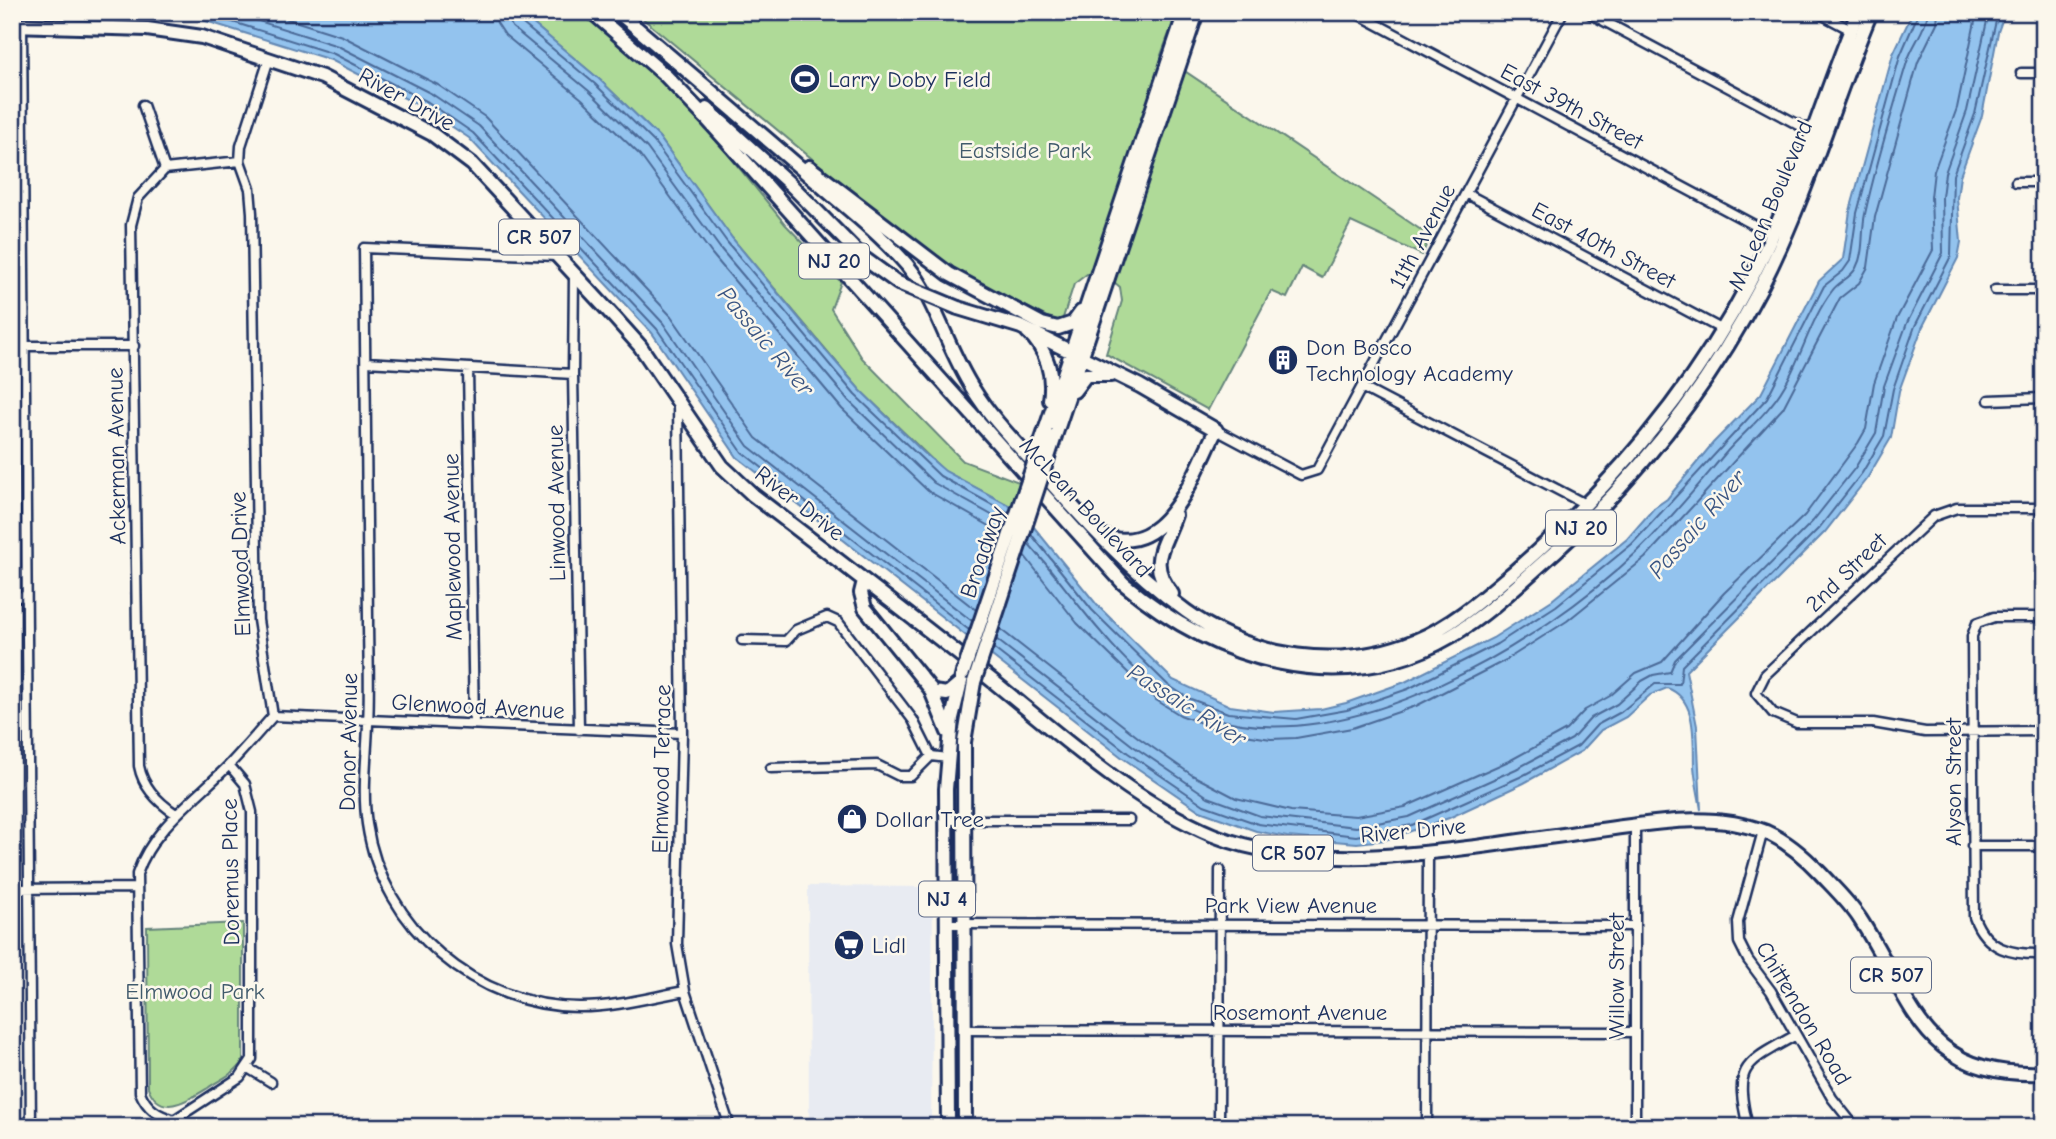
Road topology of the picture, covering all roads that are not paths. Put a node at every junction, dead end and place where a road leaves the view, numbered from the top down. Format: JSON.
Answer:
{"nodes":[{"id":1,"x":592,"y":12,"type":"edge"},
{"id":2,"x":618,"y":12,"type":"edge"},
{"id":3,"x":1185,"y":12,"type":"edge"},
{"id":4,"x":1197,"y":12,"type":"edge"},
{"id":5,"x":1354,"y":12,"type":"edge"},
{"id":6,"x":1563,"y":12,"type":"edge"},
{"id":7,"x":1587,"y":12,"type":"edge"},
{"id":8,"x":1817,"y":12,"type":"edge"},
{"id":9,"x":1858,"y":12,"type":"edge"},
{"id":10,"x":1871,"y":12,"type":"edge"},
{"id":11,"x":17,"y":25,"type":"edge"},
{"id":12,"x":1850,"y":30,"type":"junction"},
{"id":13,"x":269,"y":59,"type":"junction"},
{"id":14,"x":2021,"y":73,"type":"dead end"},
{"id":15,"x":2044,"y":73,"type":"edge"},
{"id":16,"x":666,"y":76,"type":"junction"},
{"id":17,"x":1518,"y":99,"type":"junction"},
{"id":18,"x":143,"y":105,"type":"dead end"},
{"id":19,"x":1812,"y":132,"type":"junction"},
{"id":20,"x":775,"y":146,"type":"junction"},
{"id":21,"x":240,"y":161,"type":"junction"},
{"id":22,"x":165,"y":169,"type":"junction"},
{"id":23,"x":2016,"y":182,"type":"dead end"},
{"id":24,"x":2044,"y":182,"type":"edge"},
{"id":25,"x":1467,"y":194,"type":"junction"},
{"id":26,"x":1773,"y":234,"type":"junction"},
{"id":27,"x":556,"y":256,"type":"junction"},
{"id":28,"x":574,"y":275,"type":"junction"},
{"id":29,"x":1102,"y":282,"type":"junction"},
{"id":30,"x":1995,"y":290,"type":"dead end"},
{"id":31,"x":2044,"y":290,"type":"edge"},
{"id":32,"x":1021,"y":327,"type":"junction"},
{"id":33,"x":1723,"y":330,"type":"junction"},
{"id":34,"x":26,"y":345,"type":"junction"},
{"id":35,"x":12,"y":346,"type":"edge"},
{"id":36,"x":134,"y":346,"type":"junction"},
{"id":37,"x":1077,"y":353,"type":"junction"},
{"id":38,"x":366,"y":362,"type":"junction"},
{"id":39,"x":468,"y":369,"type":"junction"},
{"id":40,"x":572,"y":374,"type":"junction"},
{"id":41,"x":1124,"y":378,"type":"junction"},
{"id":42,"x":1363,"y":387,"type":"junction"},
{"id":43,"x":2044,"y":398,"type":"edge"},
{"id":44,"x":1989,"y":400,"type":"dead end"},
{"id":45,"x":678,"y":404,"type":"junction"},
{"id":46,"x":1216,"y":430,"type":"junction"},
{"id":47,"x":1051,"y":432,"type":"junction"},
{"id":48,"x":1178,"y":503,"type":"junction"},
{"id":49,"x":1587,"y":505,"type":"junction"},
{"id":50,"x":2044,"y":508,"type":"edge"},
{"id":51,"x":1098,"y":533,"type":"junction"},
{"id":52,"x":864,"y":581,"type":"junction"},
{"id":53,"x":26,"y":596,"type":"junction"},
{"id":54,"x":12,"y":597,"type":"edge"},
{"id":55,"x":1186,"y":611,"type":"junction"},
{"id":56,"x":2044,"y":617,"type":"edge"},
{"id":57,"x":742,"y":640,"type":"dead end"},
{"id":58,"x":963,"y":673,"type":"junction"},
{"id":59,"x":929,"y":687,"type":"junction"},
{"id":60,"x":273,"y":716,"type":"junction"},
{"id":61,"x":369,"y":720,"type":"junction"},
{"id":62,"x":474,"y":724,"type":"junction"},
{"id":63,"x":579,"y":730,"type":"junction"},
{"id":64,"x":2044,"y":731,"type":"edge"},
{"id":65,"x":1972,"y":732,"type":"junction"},
{"id":66,"x":682,"y":733,"type":"junction"},
{"id":67,"x":949,"y":740,"type":"junction"},
{"id":68,"x":931,"y":756,"type":"junction"},
{"id":69,"x":947,"y":758,"type":"junction"},
{"id":70,"x":229,"y":765,"type":"junction"},
{"id":71,"x":771,"y":768,"type":"dead end"},
{"id":72,"x":176,"y":814,"type":"junction"},
{"id":73,"x":946,"y":820,"type":"junction"},
{"id":74,"x":964,"y":820,"type":"junction"},
{"id":75,"x":1129,"y":820,"type":"dead end"},
{"id":76,"x":1641,"y":825,"type":"junction"},
{"id":77,"x":1763,"y":831,"type":"junction"},
{"id":78,"x":1972,"y":846,"type":"junction"},
{"id":79,"x":2044,"y":846,"type":"edge"},
{"id":80,"x":1428,"y":852,"type":"junction"},
{"id":81,"x":1220,"y":870,"type":"dead end"},
{"id":82,"x":12,"y":888,"type":"edge"},
{"id":83,"x":29,"y":888,"type":"junction"},
{"id":84,"x":137,"y":888,"type":"junction"},
{"id":85,"x":947,"y":924,"type":"junction"},
{"id":86,"x":965,"y":924,"type":"junction"},
{"id":87,"x":1220,"y":925,"type":"junction"},
{"id":88,"x":1427,"y":925,"type":"junction"},
{"id":89,"x":1635,"y":926,"type":"junction"},
{"id":90,"x":2044,"y":954,"type":"edge"},
{"id":91,"x":685,"y":990,"type":"junction"},
{"id":92,"x":966,"y":1030,"type":"junction"},
{"id":93,"x":1219,"y":1031,"type":"junction"},
{"id":94,"x":1427,"y":1031,"type":"junction"},
{"id":95,"x":1635,"y":1032,"type":"junction"},
{"id":96,"x":1796,"y":1035,"type":"junction"},
{"id":97,"x":248,"y":1068,"type":"junction"},
{"id":98,"x":2044,"y":1073,"type":"edge"},
{"id":99,"x":271,"y":1082,"type":"dead end"},
{"id":100,"x":174,"y":1123,"type":"edge"},
{"id":101,"x":31,"y":1127,"type":"edge"},
{"id":102,"x":730,"y":1127,"type":"edge"},
{"id":103,"x":948,"y":1127,"type":"edge"},
{"id":104,"x":965,"y":1127,"type":"edge"},
{"id":105,"x":1219,"y":1127,"type":"edge"},
{"id":106,"x":1427,"y":1127,"type":"edge"},
{"id":107,"x":1635,"y":1127,"type":"edge"},
{"id":108,"x":1748,"y":1127,"type":"edge"},
{"id":109,"x":1854,"y":1127,"type":"edge"}],
"edges":[{"from":1,"to":16,"type":"main road","name":"McLean Boulevard","number":"NJ 20"},
{"from":2,"to":20,"type":"main road","name":"McLean Boulevard","number":"NJ 20"},
{"from":3,"to":29,"type":"main road","name":"Broadway"},
{"from":4,"to":29,"type":"main road","name":"Broadway"},
{"from":5,"to":17,"type":"street","name":"East 39th Street"},
{"from":6,"to":17,"type":"street","name":"11th Avenue"},
{"from":7,"to":19,"type":"street"},
{"from":8,"to":12,"type":"street"},
{"from":9,"to":12,"type":"main road","name":"McLean Boulevard","number":"NJ 20"},
{"from":10,"to":16,"type":"main road","name":"McLean Boulevard","number":"NJ 20"},
{"from":11,"to":13,"type":"main road","name":"River Drive","number":"CR 507"},
{"from":11,"to":34,"type":"street"},
{"from":12,"to":19,"type":"main road","name":"McLean Boulevard","number":"NJ 20"},
{"from":13,"to":21,"type":"street","name":"Elmwood Drive"},
{"from":13,"to":27,"type":"main road","name":"River Drive","number":"CR 507"},
{"from":14,"to":15,"type":"street"},
{"from":16,"to":32,"type":"main road","bridge":true},
{"from":17,"to":25,"type":"street","name":"11th Avenue"},
{"from":17,"to":26,"type":"street","name":"East 39th Street"},
{"from":18,"to":22,"type":"street"},
{"from":19,"to":26,"type":"main road","name":"McLean Boulevard","number":"NJ 20"},
{"from":20,"to":29,"type":"main road"},
{"from":20,"to":51,"type":"main road","name":"McLean Boulevard","number":"NJ 20"},
{"from":21,"to":22,"type":"street"},
{"from":21,"to":60,"type":"street","name":"Elmwood Drive"},
{"from":22,"to":36,"type":"street","name":"Ackerman Avenue"},
{"from":23,"to":24,"type":"street"},
{"from":25,"to":33,"type":"street","name":"East 40th Street"},
{"from":25,"to":42,"type":"street","name":"11th Avenue"},
{"from":26,"to":33,"type":"main road","name":"McLean Boulevard","number":"NJ 20"},
{"from":27,"to":28,"type":"main road","name":"River Drive","number":"CR 507"},
{"from":27,"to":38,"type":"street","name":"Donor Avenue"},
{"from":28,"to":40,"type":"street","name":"Linwood Avenue"},
{"from":28,"to":45,"type":"main road","name":"River Drive","number":"CR 507"},
{"from":29,"to":37,"type":"main road","name":"Broadway","number":"NJ 4"},
{"from":30,"to":31,"type":"street"},
{"from":32,"to":37,"type":"main road"},
{"from":32,"to":47,"type":"main road"},
{"from":33,"to":49,"type":"main road","name":"McLean Boulevard","number":"NJ 20"},
{"from":34,"to":35,"type":"street"},
{"from":34,"to":36,"type":"street"},
{"from":34,"to":53,"type":"street"},
{"from":36,"to":72,"type":"street","name":"Ackerman Avenue"},
{"from":37,"to":41,"type":"main road"},
{"from":37,"to":47,"type":"main road","name":"Broadway","number":"NJ 4"},
{"from":38,"to":39,"type":"street"},
{"from":38,"to":61,"type":"street","name":"Donor Avenue"},
{"from":39,"to":40,"type":"street"},
{"from":39,"to":62,"type":"street","name":"Maplewood Avenue"},
{"from":40,"to":63,"type":"street","name":"Linwood Avenue"},
{"from":41,"to":46,"type":"main road"},
{"from":41,"to":47,"type":"main road"},
{"from":42,"to":46,"type":"street","name":"11th Avenue"},
{"from":42,"to":49,"type":"street"},
{"from":43,"to":44,"type":"street"},
{"from":45,"to":52,"type":"main road","name":"River Drive","number":"CR 507"},
{"from":45,"to":66,"type":"street","name":"Elmwood Terrace"},
{"from":46,"to":48,"type":"main road"},
{"from":47,"to":58,"type":"main road","name":"Broadway","number":"NJ 4","bridge":true},
{"from":47,"to":74,"type":"main road","name":"Broadway","number":"NJ 4","bridge":true},
{"from":48,"to":51,"type":"main road"},
{"from":48,"to":55,"type":"main road"},
{"from":49,"to":55,"type":"main road","name":"McLean Boulevard","number":"NJ 20"},
{"from":50,"to":65,"type":"street","name":"2nd Street"},
{"from":51,"to":55,"type":"main road","name":"McLean Boulevard","number":"NJ 20"},
{"from":52,"to":59,"type":"main road"},
{"from":52,"to":80,"type":"main road","name":"River Drive","number":"CR 507"},
{"from":53,"to":54,"type":"street"},
{"from":53,"to":83,"type":"street"},
{"from":56,"to":65,"type":"street","name":"Alyson Street"},
{"from":57,"to":68,"type":"street"},
{"from":58,"to":59,"type":"main road"},
{"from":58,"to":67,"type":"main road","name":"Broadway","number":"NJ 4"},
{"from":59,"to":67,"type":"main road"},
{"from":60,"to":61,"type":"street","name":"Glenwood Avenue"},
{"from":60,"to":70,"type":"street"},
{"from":61,"to":62,"type":"street","name":"Glenwood Avenue"},
{"from":61,"to":91,"type":"street","name":"Donor Avenue"},
{"from":62,"to":63,"type":"street","name":"Glenwood Avenue"},
{"from":63,"to":66,"type":"street","name":"Glenwood Avenue"},
{"from":64,"to":65,"type":"street"},
{"from":65,"to":78,"type":"street","name":"Alyson Street"},
{"from":66,"to":91,"type":"street","name":"Elmwood Terrace"},
{"from":67,"to":69,"type":"main road","name":"Broadway","number":"NJ 4"},
{"from":68,"to":69,"type":"street"},
{"from":68,"to":71,"type":"street"},
{"from":69,"to":73,"type":"main road","name":"Broadway","number":"NJ 4"},
{"from":70,"to":72,"type":"street"},
{"from":70,"to":97,"type":"street","name":"Doremus Place"},
{"from":72,"to":84,"type":"street"},
{"from":73,"to":74,"type":"street"},
{"from":73,"to":85,"type":"main road","name":"Broadway","number":"NJ 4"},
{"from":74,"to":75,"type":"street"},
{"from":74,"to":86,"type":"main road","name":"Broadway","number":"NJ 4"},
{"from":76,"to":77,"type":"main road","number":"CR 507"},
{"from":76,"to":80,"type":"main road","name":"River Drive","number":"CR 507"},
{"from":76,"to":89,"type":"street","name":"Willow Street"},
{"from":77,"to":96,"type":"street","name":"Chittendon Road"},
{"from":77,"to":98,"type":"main road","number":"CR 507"},
{"from":78,"to":79,"type":"street"},
{"from":78,"to":90,"type":"street","name":"Alyson Street"},
{"from":80,"to":88,"type":"street"},
{"from":81,"to":87,"type":"street"},
{"from":82,"to":83,"type":"street"},
{"from":83,"to":84,"type":"street"},
{"from":83,"to":101,"type":"street"},
{"from":84,"to":100,"type":"street"},
{"from":85,"to":86,"type":"street","name":"Park View Avenue"},
{"from":85,"to":103,"type":"main road","name":"Broadway","number":"NJ 4"},
{"from":86,"to":87,"type":"street","name":"Park View Avenue"},
{"from":86,"to":92,"type":"main road","name":"Broadway","number":"NJ 4"},
{"from":87,"to":88,"type":"street","name":"Park View Avenue"},
{"from":87,"to":93,"type":"street"},
{"from":88,"to":89,"type":"street","name":"Park View Avenue"},
{"from":88,"to":94,"type":"street"},
{"from":89,"to":95,"type":"street","name":"Willow Street"},
{"from":91,"to":102,"type":"street","name":"Elmwood Terrace"},
{"from":92,"to":93,"type":"street","name":"Rosemont Avenue"},
{"from":92,"to":104,"type":"main road","name":"Broadway","number":"NJ 4"},
{"from":93,"to":94,"type":"street","name":"Rosemont Avenue"},
{"from":93,"to":105,"type":"street"},
{"from":94,"to":95,"type":"street","name":"Rosemont Avenue"},
{"from":94,"to":106,"type":"street"},
{"from":95,"to":107,"type":"street","name":"Willow Street"},
{"from":96,"to":108,"type":"street"},
{"from":96,"to":109,"type":"street","name":"Chittendon Road"},
{"from":97,"to":99,"type":"street"},
{"from":97,"to":100,"type":"street"}]}
